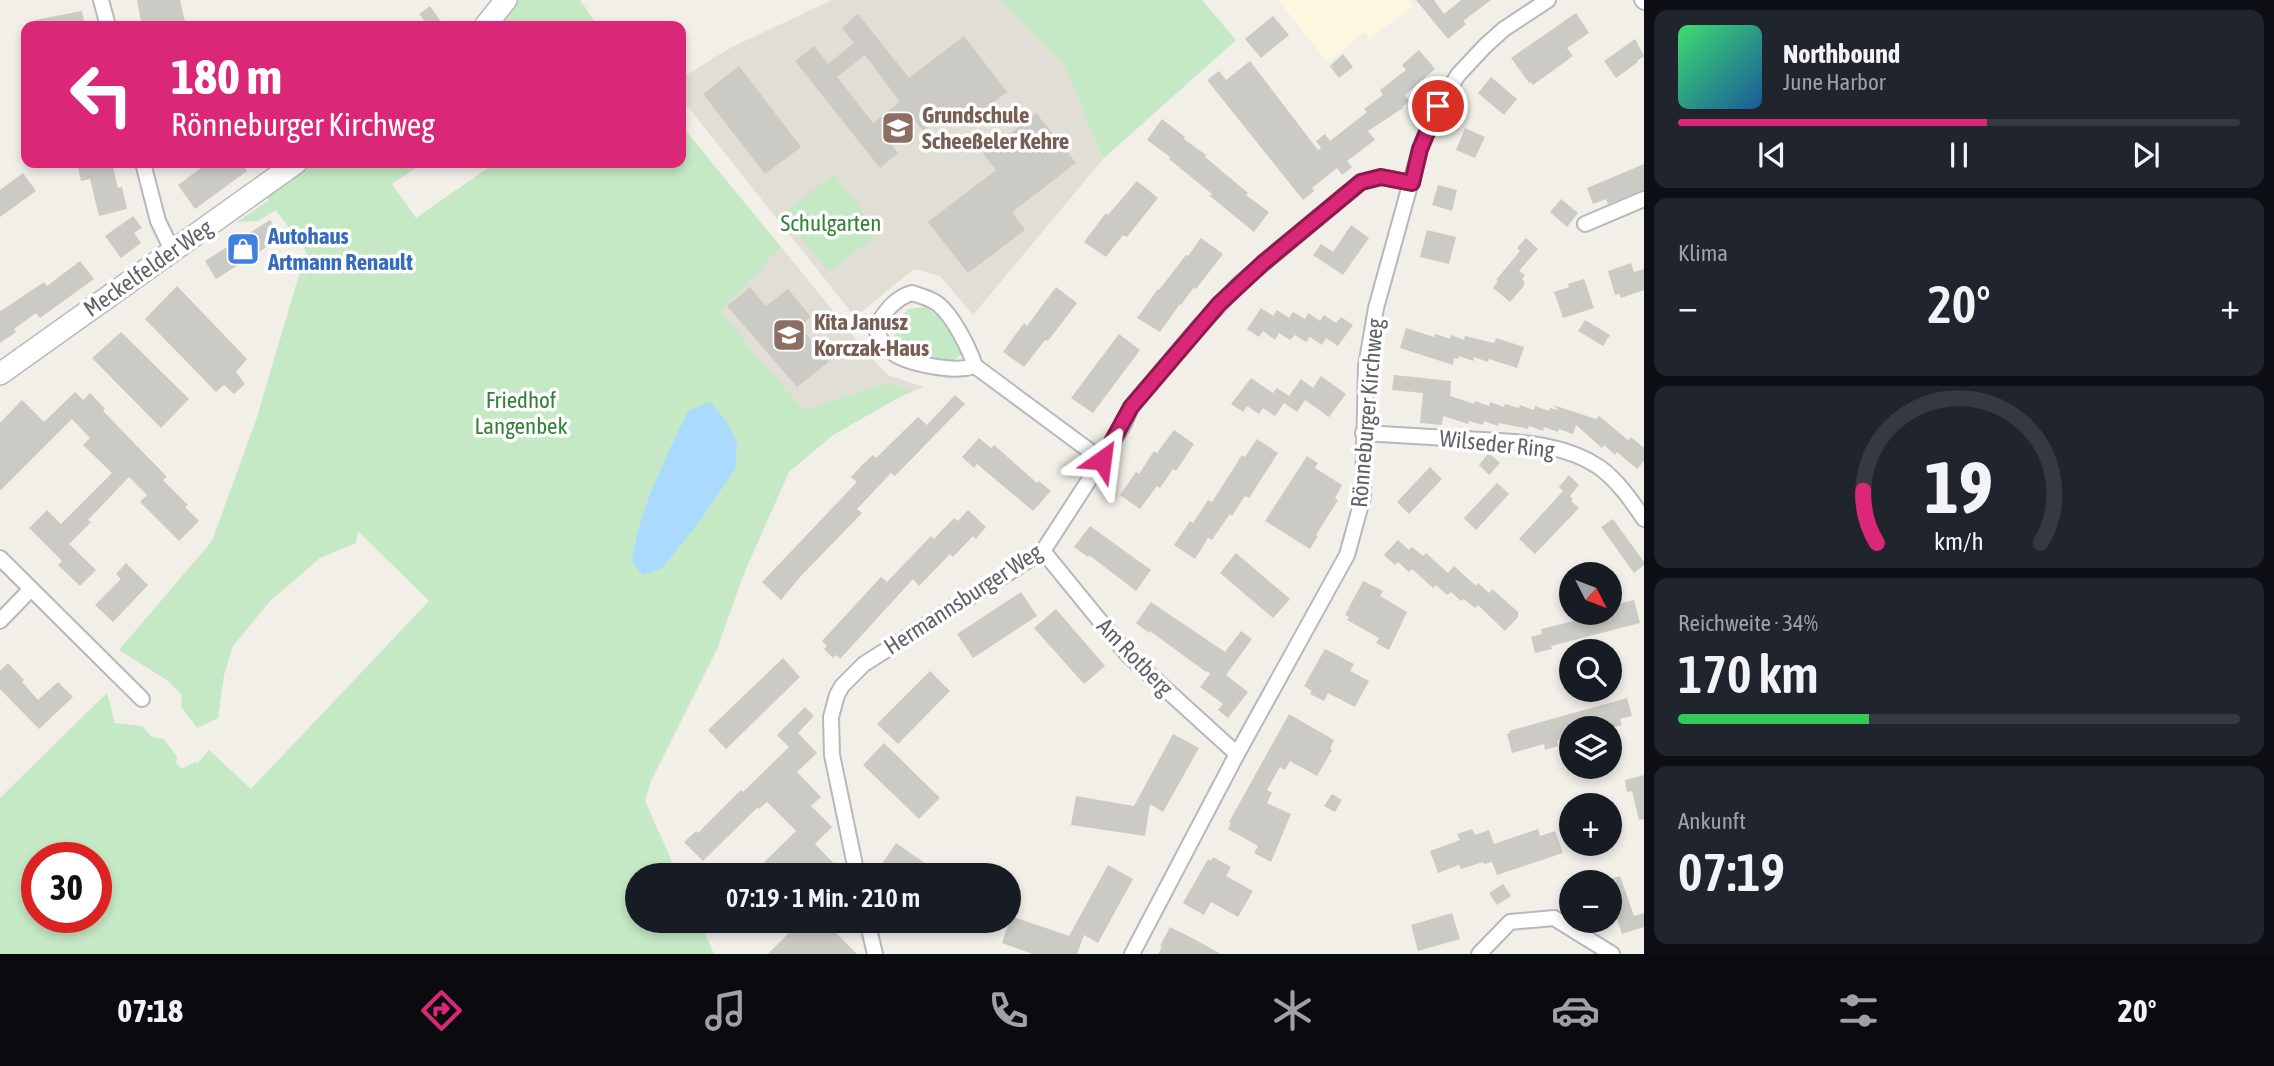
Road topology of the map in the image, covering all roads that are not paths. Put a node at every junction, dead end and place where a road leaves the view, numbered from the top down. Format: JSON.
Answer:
{"nodes":[{"id":1,"x":101,"y":0,"type":"edge"},
{"id":2,"x":506,"y":0,"type":"edge"},
{"id":3,"x":1548,"y":0,"type":"edge"},
{"id":4,"x":107,"y":21,"type":"edge"},
{"id":5,"x":489,"y":21,"type":"edge"},
{"id":6,"x":144,"y":168,"type":"edge"},
{"id":7,"x":289,"y":168,"type":"edge"},
{"id":8,"x":1412,"y":183,"type":"junction"},
{"id":9,"x":1644,"y":199,"type":"edge"},
{"id":10,"x":1585,"y":224,"type":"dead end"},
{"id":11,"x":172,"y":250,"type":"junction"},
{"id":12,"x":975,"y":366,"type":"junction"},
{"id":13,"x":0,"y":374,"type":"edge"},
{"id":14,"x":1363,"y":433,"type":"junction"},
{"id":15,"x":1102,"y":460,"type":"junction"},
{"id":16,"x":1644,"y":519,"type":"edge"},
{"id":17,"x":1044,"y":551,"type":"junction"},
{"id":18,"x":0,"y":558,"type":"edge"},
{"id":19,"x":32,"y":589,"type":"junction"},
{"id":20,"x":0,"y":621,"type":"edge"},
{"id":21,"x":142,"y":699,"type":"dead end"},
{"id":22,"x":1237,"y":754,"type":"junction"},
{"id":23,"x":855,"y":863,"type":"edge"},
{"id":24,"x":870,"y":933,"type":"edge"},
{"id":25,"x":875,"y":954,"type":"edge"},
{"id":26,"x":1132,"y":954,"type":"edge"},
{"id":27,"x":1479,"y":954,"type":"edge"},
{"id":28,"x":1612,"y":954,"type":"edge"}],
"edges":[{"from":1,"to":4,"type":"street"},
{"from":2,"to":5,"type":"main road"},
{"from":3,"to":8,"type":"street","name":"Rönneburger Kirchweg"},
{"from":6,"to":11,"type":"street"},
{"from":7,"to":11,"type":"main road","name":"Meckelfelder Weg"},
{"from":8,"to":14,"type":"street","name":"Rönneburger Kirchweg"},
{"from":8,"to":15,"type":"street","name":"Hermannsburger Weg"},
{"from":9,"to":10,"type":"street"},
{"from":11,"to":13,"type":"main road","name":"Meckelfelder Weg"},
{"from":12,"to":12,"type":"street"},
{"from":12,"to":15,"type":"street"},
{"from":14,"to":16,"type":"street","name":"Wilseder Ring"},
{"from":14,"to":22,"type":"street","name":"Rönneburger Kirchweg"},
{"from":15,"to":17,"type":"street","name":"Hermannsburger Weg"},
{"from":17,"to":22,"type":"street","name":"Am Rotberg"},
{"from":17,"to":23,"type":"street","name":"Hermannsburger Weg"},
{"from":18,"to":19,"type":"street"},
{"from":19,"to":20,"type":"street"},
{"from":19,"to":21,"type":"street"},
{"from":22,"to":26,"type":"street","name":"Rönneburger Kirchweg"},
{"from":24,"to":25,"type":"street"},
{"from":27,"to":28,"type":"street"}]}
